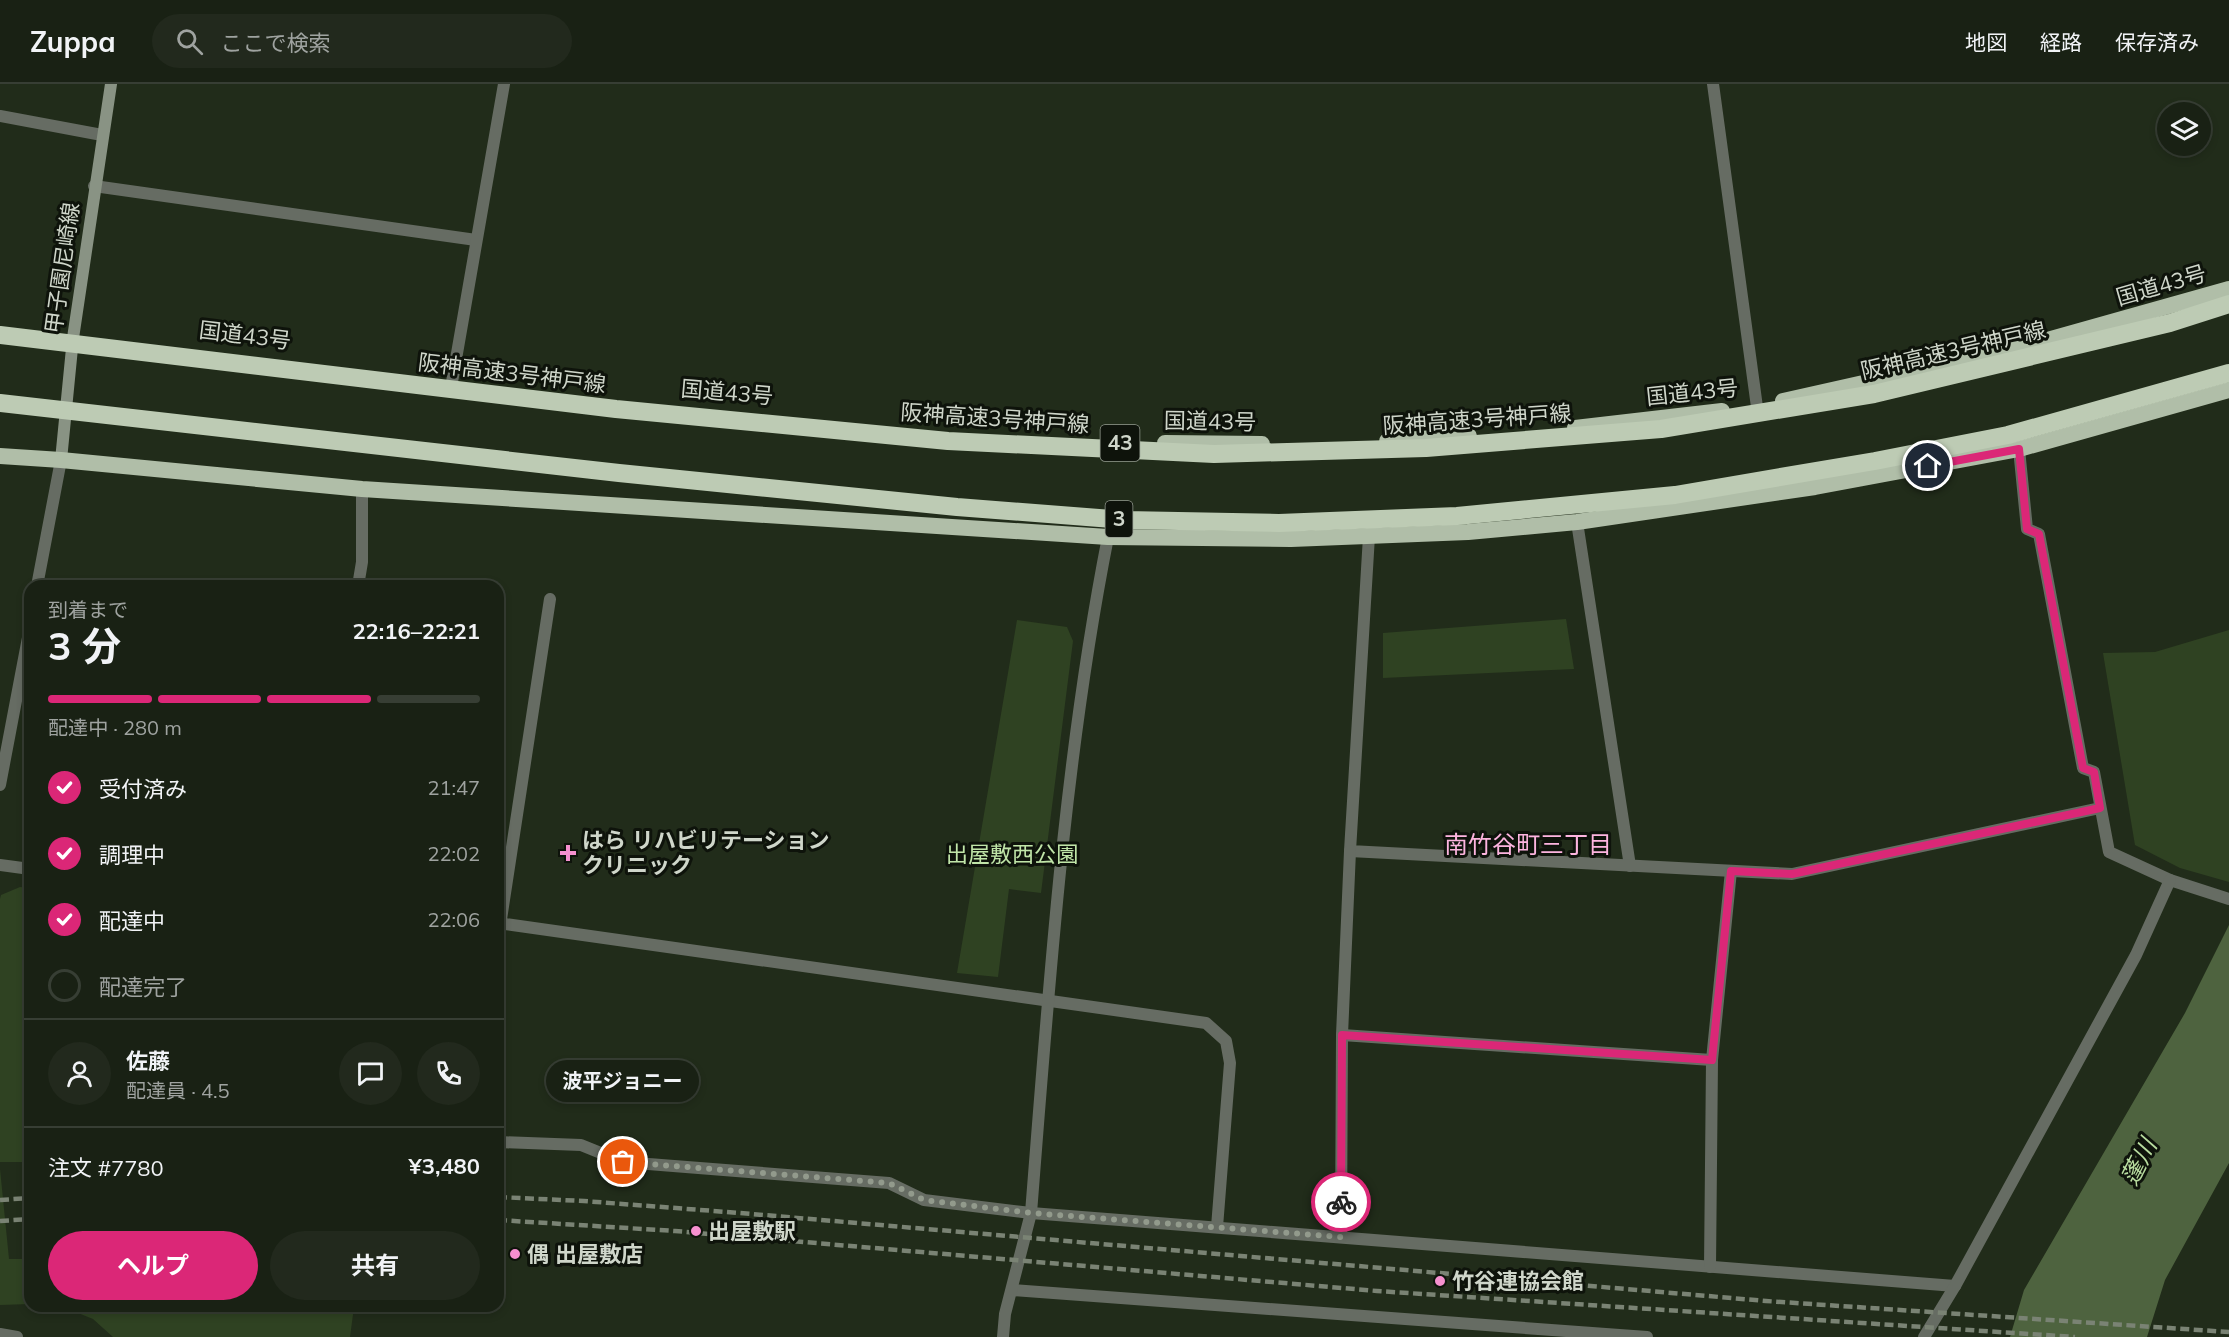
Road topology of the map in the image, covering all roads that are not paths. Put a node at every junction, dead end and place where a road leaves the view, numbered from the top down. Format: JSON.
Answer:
{"nodes":[{"id":1,"x":111,"y":84,"type":"edge"},
{"id":2,"x":504,"y":84,"type":"edge"},
{"id":3,"x":1713,"y":84,"type":"edge"},
{"id":4,"x":0,"y":116,"type":"edge"},
{"id":5,"x":102,"y":135,"type":"junction"},
{"id":6,"x":94,"y":186,"type":"junction"},
{"id":7,"x":476,"y":240,"type":"junction"},
{"id":8,"x":2229,"y":289,"type":"edge"},
{"id":9,"x":2229,"y":304,"type":"edge"},
{"id":10,"x":0,"y":330,"type":"edge"},
{"id":11,"x":0,"y":335,"type":"edge"},
{"id":12,"x":73,"y":338,"type":"junction"},
{"id":13,"x":2229,"y":373,"type":"edge"},
{"id":14,"x":452,"y":382,"type":"junction"},
{"id":15,"x":2229,"y":390,"type":"edge"},
{"id":16,"x":0,"y":403,"type":"edge"},
{"id":17,"x":1757,"y":407,"type":"junction"},
{"id":18,"x":2019,"y":449,"type":"junction"},
{"id":19,"x":0,"y":456,"type":"edge"},
{"id":20,"x":61,"y":459,"type":"junction"},
{"id":21,"x":362,"y":489,"type":"junction"},
{"id":22,"x":1577,"y":522,"type":"junction"},
{"id":23,"x":1369,"y":536,"type":"junction"},
{"id":24,"x":1108,"y":537,"type":"junction"},
{"id":25,"x":38,"y":580,"type":"edge"},
{"id":26,"x":359,"y":580,"type":"edge"},
{"id":27,"x":550,"y":599,"type":"dead end"},
{"id":28,"x":24,"y":659,"type":"edge"},
{"id":29,"x":0,"y":785,"type":"edge"},
{"id":30,"x":2100,"y":808,"type":"junction"},
{"id":31,"x":1350,"y":851,"type":"junction"},
{"id":32,"x":0,"y":865,"type":"edge"},
{"id":33,"x":1630,"y":866,"type":"junction"},
{"id":34,"x":24,"y":867,"type":"edge"},
{"id":35,"x":1731,"y":871,"type":"junction"},
{"id":36,"x":2170,"y":880,"type":"junction"},
{"id":37,"x":504,"y":897,"type":"edge"},
{"id":38,"x":2229,"y":899,"type":"edge"},
{"id":39,"x":504,"y":924,"type":"edge"},
{"id":40,"x":1047,"y":1001,"type":"junction"},
{"id":41,"x":1342,"y":1035,"type":"junction"},
{"id":42,"x":1712,"y":1060,"type":"junction"},
{"id":43,"x":504,"y":1142,"type":"edge"},
{"id":44,"x":1031,"y":1213,"type":"junction"},
{"id":45,"x":1217,"y":1227,"type":"junction"},
{"id":46,"x":1341,"y":1237,"type":"junction"},
{"id":47,"x":1710,"y":1267,"type":"junction"},
{"id":48,"x":1955,"y":1286,"type":"junction"},
{"id":49,"x":1012,"y":1290,"type":"junction"},
{"id":50,"x":1003,"y":1337,"type":"edge"},
{"id":51,"x":1647,"y":1337,"type":"edge"},
{"id":52,"x":1924,"y":1337,"type":"edge"}],
"edges":[{"from":1,"to":5,"type":"main road","name":"甲子園尼崎線"},
{"from":2,"to":7,"type":"street"},
{"from":3,"to":17,"type":"street"},
{"from":4,"to":5,"type":"street"},
{"from":5,"to":6,"type":"main road","name":"甲子園尼崎線"},
{"from":6,"to":7,"type":"street"},
{"from":6,"to":12,"type":"main road","name":"甲子園尼崎線"},
{"from":7,"to":14,"type":"street"},
{"from":8,"to":17,"type":"highway","name":"国道43号","number":"43"},
{"from":9,"to":11,"type":"highway","name":"阪神高速3号神戸線","bridge":true},
{"from":10,"to":12,"type":"highway","name":"国道43号","number":"43"},
{"from":12,"to":14,"type":"highway","name":"国道43号","number":"43"},
{"from":12,"to":20,"type":"main road","name":"甲子園尼崎線"},
{"from":13,"to":16,"type":"highway","number":"3","bridge":true},
{"from":14,"to":17,"type":"highway","name":"国道43号","number":"43"},
{"from":15,"to":18,"type":"highway"},
{"from":18,"to":22,"type":"highway"},
{"from":18,"to":30,"type":"street"},
{"from":19,"to":20,"type":"highway"},
{"from":20,"to":21,"type":"highway"},
{"from":20,"to":25,"type":"street"},
{"from":21,"to":24,"type":"highway"},
{"from":21,"to":26,"type":"street"},
{"from":22,"to":23,"type":"highway"},
{"from":22,"to":33,"type":"street"},
{"from":23,"to":24,"type":"highway"},
{"from":23,"to":31,"type":"street"},
{"from":24,"to":40,"type":"street"},
{"from":27,"to":37,"type":"street"},
{"from":28,"to":29,"type":"street"},
{"from":30,"to":35,"type":"street"},
{"from":30,"to":36,"type":"street"},
{"from":31,"to":33,"type":"street"},
{"from":31,"to":41,"type":"street"},
{"from":32,"to":34,"type":"street"},
{"from":33,"to":35,"type":"street"},
{"from":35,"to":42,"type":"street"},
{"from":36,"to":38,"type":"street"},
{"from":36,"to":48,"type":"street"},
{"from":39,"to":40,"type":"street"},
{"from":40,"to":44,"type":"street"},
{"from":40,"to":45,"type":"street"},
{"from":41,"to":42,"type":"street"},
{"from":41,"to":46,"type":"street"},
{"from":42,"to":47,"type":"street"},
{"from":43,"to":44,"type":"street"},
{"from":44,"to":45,"type":"street"},
{"from":44,"to":49,"type":"street"},
{"from":45,"to":46,"type":"street"},
{"from":46,"to":47,"type":"street"},
{"from":47,"to":48,"type":"street"},
{"from":48,"to":52,"type":"street"},
{"from":49,"to":50,"type":"street"},
{"from":49,"to":51,"type":"street"}]}
